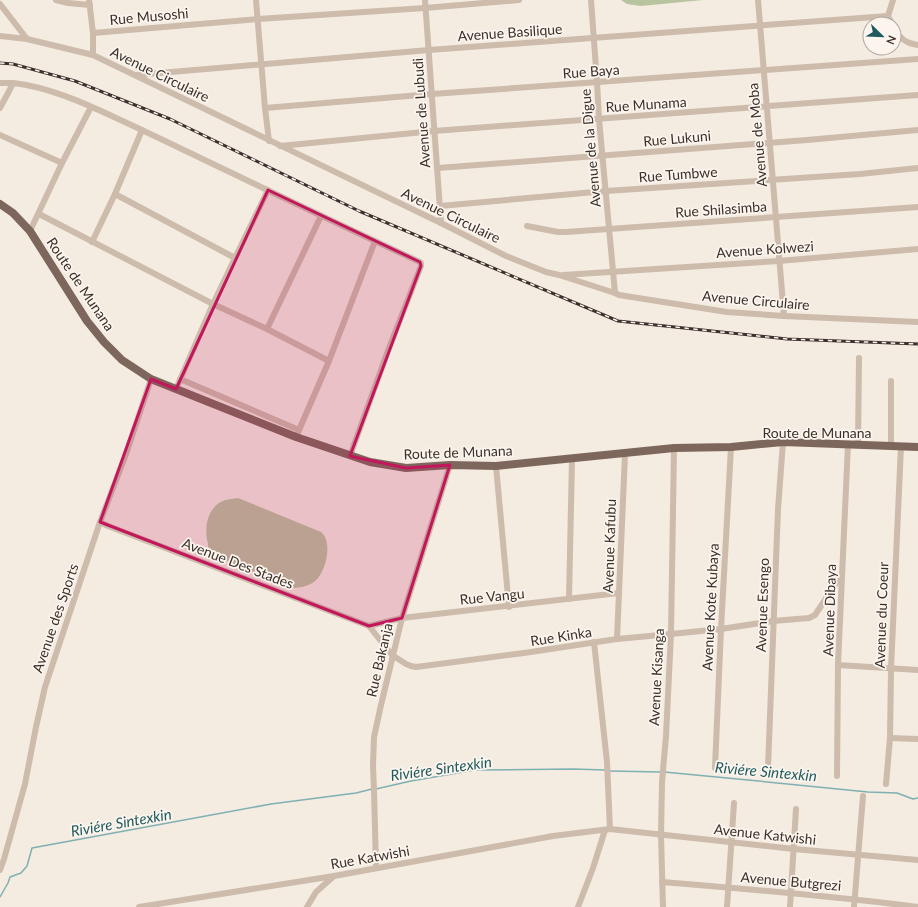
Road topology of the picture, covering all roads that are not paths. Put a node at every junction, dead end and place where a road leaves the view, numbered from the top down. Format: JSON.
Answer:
{"nodes":[{"id":1,"x":56,"y":0,"type":"edge"},
{"id":2,"x":256,"y":0,"type":"edge"},
{"id":3,"x":425,"y":0,"type":"edge"},
{"id":4,"x":519,"y":0,"type":"edge"},
{"id":5,"x":591,"y":0,"type":"edge"},
{"id":6,"x":758,"y":0,"type":"edge"},
{"id":7,"x":893,"y":0,"type":"edge"},
{"id":8,"x":89,"y":3,"type":"edge"},
{"id":9,"x":0,"y":4,"type":"edge"},
{"id":10,"x":425,"y":8,"type":"junction"},
{"id":11,"x":888,"y":16,"type":"edge"},
{"id":12,"x":862,"y":18,"type":"edge"},
{"id":13,"x":258,"y":19,"type":"junction"},
{"id":14,"x":760,"y":26,"type":"junction"},
{"id":15,"x":93,"y":33,"type":"junction"},
{"id":16,"x":0,"y":36,"type":"edge"},
{"id":17,"x":594,"y":38,"type":"junction"},
{"id":18,"x":902,"y":38,"type":"edge"},
{"id":19,"x":27,"y":39,"type":"junction"},
{"id":20,"x":918,"y":45,"type":"edge"},
{"id":21,"x":429,"y":50,"type":"junction"},
{"id":22,"x":93,"y":55,"type":"junction"},
{"id":23,"x":918,"y":59,"type":"edge"},
{"id":24,"x":261,"y":65,"type":"junction"},
{"id":25,"x":764,"y":71,"type":"junction"},
{"id":26,"x":134,"y":75,"type":"junction"},
{"id":27,"x":597,"y":82,"type":"junction"},
{"id":28,"x":0,"y":83,"type":"edge"},
{"id":29,"x":13,"y":83,"type":"junction"},
{"id":30,"x":432,"y":94,"type":"junction"},
{"id":31,"x":918,"y":95,"type":"edge"},
{"id":32,"x":767,"y":106,"type":"junction"},
{"id":33,"x":91,"y":107,"type":"junction"},
{"id":34,"x":0,"y":108,"type":"edge"},
{"id":35,"x":265,"y":108,"type":"junction"},
{"id":36,"x":599,"y":119,"type":"junction"},
{"id":37,"x":142,"y":130,"type":"junction"},
{"id":38,"x":434,"y":130,"type":"junction"},
{"id":39,"x":918,"y":130,"type":"edge"},
{"id":40,"x":0,"y":135,"type":"edge"},
{"id":41,"x":269,"y":141,"type":"junction"},
{"id":42,"x":770,"y":142,"type":"junction"},
{"id":43,"x":280,"y":146,"type":"junction"},
{"id":44,"x":603,"y":156,"type":"junction"},
{"id":45,"x":62,"y":163,"type":"junction"},
{"id":46,"x":438,"y":168,"type":"junction"},
{"id":47,"x":918,"y":168,"type":"edge"},
{"id":48,"x":773,"y":180,"type":"junction"},
{"id":49,"x":268,"y":190,"type":"junction"},
{"id":50,"x":606,"y":190,"type":"junction"},
{"id":51,"x":115,"y":194,"type":"junction"},
{"id":52,"x":0,"y":204,"type":"edge"},
{"id":53,"x":440,"y":206,"type":"junction"},
{"id":54,"x":918,"y":206,"type":"edge"},
{"id":55,"x":39,"y":214,"type":"junction"},
{"id":56,"x":321,"y":216,"type":"junction"},
{"id":57,"x":776,"y":216,"type":"junction"},
{"id":58,"x":441,"y":223,"type":"junction"},
{"id":59,"x":527,"y":226,"type":"dead end"},
{"id":60,"x":609,"y":229,"type":"junction"},
{"id":61,"x":30,"y":231,"type":"junction"},
{"id":62,"x":375,"y":241,"type":"junction"},
{"id":63,"x":92,"y":242,"type":"junction"},
{"id":64,"x":918,"y":249,"type":"edge"},
{"id":65,"x":235,"y":258,"type":"junction"},
{"id":66,"x":779,"y":260,"type":"junction"},
{"id":67,"x":613,"y":272,"type":"junction"},
{"id":68,"x":560,"y":276,"type":"junction"},
{"id":69,"x":615,"y":293,"type":"junction"},
{"id":70,"x":213,"y":304,"type":"junction"},
{"id":71,"x":784,"y":316,"type":"junction"},
{"id":72,"x":918,"y":322,"type":"edge"},
{"id":73,"x":268,"y":329,"type":"junction"},
{"id":74,"x":859,"y":358,"type":"dead end"},
{"id":75,"x":329,"y":361,"type":"junction"},
{"id":76,"x":151,"y":379,"type":"junction"},
{"id":77,"x":180,"y":379,"type":"junction"},
{"id":78,"x":891,"y":381,"type":"dead end"},
{"id":79,"x":176,"y":389,"type":"junction"},
{"id":80,"x":297,"y":434,"type":"junction"},
{"id":81,"x":783,"y":442,"type":"junction"},
{"id":82,"x":848,"y":444,"type":"junction"},
{"id":83,"x":858,"y":445,"type":"junction"},
{"id":84,"x":891,"y":446,"type":"junction"},
{"id":85,"x":901,"y":446,"type":"junction"},
{"id":86,"x":731,"y":447,"type":"junction"},
{"id":87,"x":918,"y":447,"type":"edge"},
{"id":88,"x":674,"y":448,"type":"junction"},
{"id":89,"x":625,"y":454,"type":"junction"},
{"id":90,"x":350,"y":456,"type":"junction"},
{"id":91,"x":572,"y":459,"type":"junction"},
{"id":92,"x":450,"y":465,"type":"junction"},
{"id":93,"x":496,"y":466,"type":"junction"},
{"id":94,"x":100,"y":522,"type":"junction"},
{"id":95,"x":842,"y":574,"type":"junction"},
{"id":96,"x":619,"y":593,"type":"junction"},
{"id":97,"x":569,"y":599,"type":"junction"},
{"id":98,"x":509,"y":606,"type":"junction"},
{"id":99,"x":402,"y":618,"type":"junction"},
{"id":100,"x":773,"y":621,"type":"junction"},
{"id":101,"x":369,"y":626,"type":"junction"},
{"id":102,"x":721,"y":629,"type":"junction"},
{"id":103,"x":671,"y":634,"type":"junction"},
{"id":104,"x":617,"y":639,"type":"junction"},
{"id":105,"x":594,"y":642,"type":"junction"},
{"id":106,"x":392,"y":655,"type":"junction"},
{"id":107,"x":838,"y":665,"type":"junction"},
{"id":108,"x":891,"y":669,"type":"junction"},
{"id":109,"x":918,"y":670,"type":"edge"},
{"id":110,"x":890,"y":738,"type":"junction"},
{"id":111,"x":918,"y":739,"type":"edge"},
{"id":112,"x":715,"y":768,"type":"dead end"},
{"id":113,"x":768,"y":768,"type":"dead end"},
{"id":114,"x":837,"y":776,"type":"dead end"},
{"id":115,"x":886,"y":784,"type":"dead end"},
{"id":116,"x":863,"y":796,"type":"dead end"},
{"id":117,"x":734,"y":803,"type":"dead end"},
{"id":118,"x":796,"y":809,"type":"dead end"},
{"id":119,"x":608,"y":829,"type":"junction"},
{"id":120,"x":661,"y":835,"type":"junction"},
{"id":121,"x":732,"y":842,"type":"junction"},
{"id":122,"x":794,"y":849,"type":"junction"},
{"id":123,"x":858,"y":855,"type":"junction"},
{"id":124,"x":918,"y":860,"type":"edge"},
{"id":125,"x":376,"y":867,"type":"junction"},
{"id":126,"x":0,"y":870,"type":"edge"},
{"id":127,"x":334,"y":876,"type":"junction"},
{"id":128,"x":662,"y":882,"type":"junction"},
{"id":129,"x":729,"y":887,"type":"junction"},
{"id":130,"x":791,"y":894,"type":"junction"},
{"id":131,"x":854,"y":899,"type":"junction"},
{"id":132,"x":139,"y":907,"type":"edge"},
{"id":133,"x":307,"y":907,"type":"edge"},
{"id":134,"x":578,"y":907,"type":"edge"},
{"id":135,"x":663,"y":907,"type":"edge"},
{"id":136,"x":727,"y":907,"type":"edge"},
{"id":137,"x":790,"y":907,"type":"edge"},
{"id":138,"x":854,"y":907,"type":"edge"},
{"id":139,"x":918,"y":907,"type":"edge"}],
"edges":[{"from":1,"to":8,"type":"street"},
{"from":2,"to":13,"type":"street"},
{"from":3,"to":10,"type":"street","name":"Avenue de Lubudi"},
{"from":4,"to":10,"type":"street","name":"Rue Musoshi"},
{"from":5,"to":17,"type":"street","name":"Avenue de la Digue"},
{"from":6,"to":14,"type":"street","name":"Avenue de Moba"},
{"from":7,"to":11,"type":"street"},
{"from":8,"to":15,"type":"street"},
{"from":9,"to":19,"type":"street"},
{"from":10,"to":13,"type":"street","name":"Rue Musoshi"},
{"from":10,"to":21,"type":"street","name":"Avenue de Lubudi"},
{"from":12,"to":14,"type":"street","name":"Avenue Basilique"},
{"from":13,"to":15,"type":"street","name":"Rue Musoshi"},
{"from":13,"to":24,"type":"street"},
{"from":14,"to":17,"type":"street","name":"Avenue Basilique"},
{"from":14,"to":25,"type":"street","name":"Avenue de Moba"},
{"from":15,"to":22,"type":"street"},
{"from":16,"to":19,"type":"street","name":"Avenue Circulaire"},
{"from":17,"to":21,"type":"street","name":"Avenue Basilique"},
{"from":17,"to":27,"type":"street","name":"Avenue de la Digue"},
{"from":18,"to":20,"type":"street"},
{"from":19,"to":22,"type":"street","name":"Avenue Circulaire"},
{"from":21,"to":24,"type":"street","name":"Avenue Basilique"},
{"from":21,"to":30,"type":"street","name":"Avenue de Lubudi"},
{"from":22,"to":26,"type":"street","name":"Avenue Circulaire"},
{"from":23,"to":25,"type":"street","name":"Rue Baya"},
{"from":24,"to":26,"type":"street","name":"Avenue Basilique"},
{"from":24,"to":35,"type":"street"},
{"from":25,"to":27,"type":"street","name":"Rue Baya"},
{"from":25,"to":32,"type":"street","name":"Avenue de Moba"},
{"from":26,"to":41,"type":"street","name":"Avenue Circulaire"},
{"from":27,"to":30,"type":"street","name":"Rue Baya"},
{"from":27,"to":36,"type":"street","name":"Avenue de la Digue"},
{"from":28,"to":29,"type":"street"},
{"from":29,"to":33,"type":"street"},
{"from":29,"to":34,"type":"street"},
{"from":30,"to":35,"type":"street","name":"Rue Baya"},
{"from":30,"to":38,"type":"street","name":"Avenue de Lubudi"},
{"from":31,"to":32,"type":"street","name":"Rue Munama"},
{"from":32,"to":36,"type":"street","name":"Rue Munama"},
{"from":32,"to":42,"type":"street","name":"Avenue de Moba"},
{"from":33,"to":37,"type":"street"},
{"from":33,"to":45,"type":"street"},
{"from":35,"to":41,"type":"street"},
{"from":36,"to":38,"type":"street","name":"Rue Munama"},
{"from":36,"to":44,"type":"street","name":"Avenue de la Digue"},
{"from":37,"to":49,"type":"street"},
{"from":37,"to":51,"type":"street"},
{"from":38,"to":43,"type":"street","name":"Rue Munama"},
{"from":38,"to":46,"type":"street","name":"Avenue de Lubudi"},
{"from":39,"to":42,"type":"street","name":"Rue Lukuni"},
{"from":40,"to":45,"type":"street"},
{"from":41,"to":43,"type":"street","name":"Avenue Circulaire"},
{"from":42,"to":44,"type":"street","name":"Rue Lukuni"},
{"from":42,"to":48,"type":"street","name":"Avenue de Moba"},
{"from":43,"to":58,"type":"street","name":"Avenue Circulaire"},
{"from":44,"to":46,"type":"street","name":"Rue Lukuni"},
{"from":44,"to":50,"type":"street","name":"Avenue de la Digue"},
{"from":45,"to":55,"type":"street"},
{"from":46,"to":53,"type":"street","name":"Avenue de Lubudi"},
{"from":47,"to":48,"type":"street","name":"Rue Tumbwe"},
{"from":48,"to":50,"type":"street","name":"Rue Tumbwe"},
{"from":48,"to":57,"type":"street","name":"Avenue de Moba"},
{"from":49,"to":56,"type":"street"},
{"from":49,"to":65,"type":"street"},
{"from":50,"to":53,"type":"street","name":"Rue Tumbwe"},
{"from":50,"to":60,"type":"street","name":"Avenue de la Digue"},
{"from":51,"to":63,"type":"street"},
{"from":51,"to":65,"type":"street"},
{"from":52,"to":61,"type":"main road","name":"Route de Munana"},
{"from":53,"to":58,"type":"street","name":"Avenue de Lubudi"},
{"from":54,"to":57,"type":"street","name":"Rue Shilasimba"},
{"from":55,"to":61,"type":"street"},
{"from":55,"to":63,"type":"street"},
{"from":56,"to":62,"type":"street"},
{"from":56,"to":73,"type":"street"},
{"from":57,"to":60,"type":"street","name":"Rue Shilasimba"},
{"from":57,"to":66,"type":"street","name":"Avenue de Moba"},
{"from":58,"to":68,"type":"street","name":"Avenue Circulaire"},
{"from":59,"to":60,"type":"street","name":"Rue Shilasimba"},
{"from":60,"to":67,"type":"street","name":"Avenue de la Digue"},
{"from":61,"to":76,"type":"main road","name":"Route de Munana"},
{"from":62,"to":75,"type":"street"},
{"from":62,"to":90,"type":"street"},
{"from":63,"to":70,"type":"street"},
{"from":64,"to":66,"type":"street","name":"Avenue Kolwezi"},
{"from":65,"to":70,"type":"street"},
{"from":66,"to":67,"type":"street","name":"Avenue Kolwezi"},
{"from":66,"to":71,"type":"street","name":"Avenue de Moba"},
{"from":67,"to":68,"type":"street","name":"Avenue Kolwezi"},
{"from":67,"to":69,"type":"street","name":"Avenue de la Digue"},
{"from":68,"to":69,"type":"street","name":"Avenue Circulaire"},
{"from":69,"to":71,"type":"street","name":"Avenue Circulaire"},
{"from":70,"to":73,"type":"street"},
{"from":70,"to":77,"type":"street"},
{"from":71,"to":72,"type":"street","name":"Avenue Circulaire"},
{"from":73,"to":75,"type":"street"},
{"from":74,"to":83,"type":"street"},
{"from":75,"to":80,"type":"street"},
{"from":76,"to":79,"type":"main road","name":"Route de Munana"},
{"from":76,"to":94,"type":"street","name":"Avenue des Sports"},
{"from":77,"to":79,"type":"street"},
{"from":77,"to":80,"type":"street"},
{"from":78,"to":84,"type":"street"},
{"from":79,"to":80,"type":"main road","name":"Route de Munana"},
{"from":80,"to":90,"type":"main road","name":"Route de Munana"},
{"from":81,"to":82,"type":"main road","name":"Route de Munana"},
{"from":81,"to":86,"type":"main road","name":"Route de Munana"},
{"from":81,"to":100,"type":"street","name":"Avenue Esengo"},
{"from":82,"to":83,"type":"main road","name":"Route de Munana"},
{"from":82,"to":95,"type":"street","name":"Avenue Dibaya"},
{"from":83,"to":84,"type":"main road","name":"Route de Munana"},
{"from":84,"to":85,"type":"main road","name":"Route de Munana"},
{"from":85,"to":87,"type":"main road","name":"Route de Munana"},
{"from":85,"to":108,"type":"street","name":"Avenue du Coeur"},
{"from":86,"to":88,"type":"main road","name":"Route de Munana"},
{"from":86,"to":102,"type":"street","name":"Avenue Kote Kubaya"},
{"from":88,"to":89,"type":"main road","name":"Route de Munana"},
{"from":88,"to":103,"type":"street","name":"Avenue Kisanga"},
{"from":89,"to":91,"type":"main road","name":"Route de Munana"},
{"from":89,"to":96,"type":"street","name":"Avenue Kafubu"},
{"from":90,"to":92,"type":"main road","name":"Route de Munana"},
{"from":91,"to":93,"type":"main road","name":"Route de Munana"},
{"from":91,"to":97,"type":"street"},
{"from":92,"to":93,"type":"main road","name":"Route de Munana"},
{"from":92,"to":99,"type":"street","name":"Rue Bakanja"},
{"from":93,"to":98,"type":"street"},
{"from":94,"to":101,"type":"street","name":"Avenue Des Stades"},
{"from":94,"to":126,"type":"street","name":"Avenue des Sports"},
{"from":95,"to":100,"type":"street","name":"Rue Kinka"},
{"from":95,"to":107,"type":"street","name":"Avenue Dibaya"},
{"from":96,"to":97,"type":"street","name":"Rue Vangu"},
{"from":96,"to":104,"type":"street","name":"Avenue Kafubu"},
{"from":97,"to":98,"type":"street","name":"Rue Vangu"},
{"from":98,"to":99,"type":"street","name":"Rue Vangu"},
{"from":99,"to":101,"type":"street","name":"Rue Vangu"},
{"from":99,"to":106,"type":"street","name":"Rue Bakanja"},
{"from":100,"to":102,"type":"street","name":"Rue Kinka"},
{"from":100,"to":113,"type":"street","name":"Avenue Esengo"},
{"from":101,"to":106,"type":"street","name":"Rue Kinka"},
{"from":102,"to":103,"type":"street","name":"Rue Kinka"},
{"from":102,"to":112,"type":"street","name":"Avenue Kote Kubaya"},
{"from":103,"to":104,"type":"street","name":"Rue Kinka"},
{"from":103,"to":120,"type":"street","name":"Avenue Kisanga"},
{"from":104,"to":105,"type":"street","name":"Rue Kinka"},
{"from":105,"to":106,"type":"street","name":"Rue Kinka"},
{"from":105,"to":119,"type":"street"},
{"from":106,"to":125,"type":"street","name":"Rue Bakanja"},
{"from":107,"to":108,"type":"street"},
{"from":107,"to":114,"type":"street","name":"Avenue Dibaya"},
{"from":108,"to":109,"type":"street"},
{"from":108,"to":110,"type":"street","name":"Avenue du Coeur"},
{"from":110,"to":111,"type":"street"},
{"from":110,"to":115,"type":"street","name":"Avenue du Coeur"},
{"from":116,"to":123,"type":"street"},
{"from":117,"to":121,"type":"street"},
{"from":118,"to":122,"type":"street"},
{"from":119,"to":120,"type":"street","name":"Avenue Katwishi"},
{"from":119,"to":125,"type":"street","name":"Rue Katwishi"},
{"from":119,"to":134,"type":"street"},
{"from":120,"to":121,"type":"street","name":"Avenue Katwishi"},
{"from":120,"to":128,"type":"street","name":"Avenue Kisanga"},
{"from":121,"to":122,"type":"street","name":"Avenue Katwishi"},
{"from":121,"to":129,"type":"street"},
{"from":122,"to":123,"type":"street","name":"Avenue Katwishi"},
{"from":122,"to":130,"type":"street"},
{"from":123,"to":124,"type":"street","name":"Avenue Katwishi"},
{"from":123,"to":131,"type":"street"},
{"from":125,"to":127,"type":"street","name":"Rue Katwishi"},
{"from":127,"to":132,"type":"street","name":"Rue Katwishi"},
{"from":127,"to":133,"type":"street"},
{"from":128,"to":129,"type":"street","name":"Avenue Butgrezi"},
{"from":128,"to":135,"type":"street","name":"Avenue Kisanga"},
{"from":129,"to":130,"type":"street","name":"Avenue Butgrezi"},
{"from":129,"to":136,"type":"street"},
{"from":130,"to":131,"type":"street","name":"Avenue Butgrezi"},
{"from":130,"to":137,"type":"street"},
{"from":131,"to":138,"type":"street"},
{"from":131,"to":139,"type":"street","name":"Avenue Butgrezi"}]}
